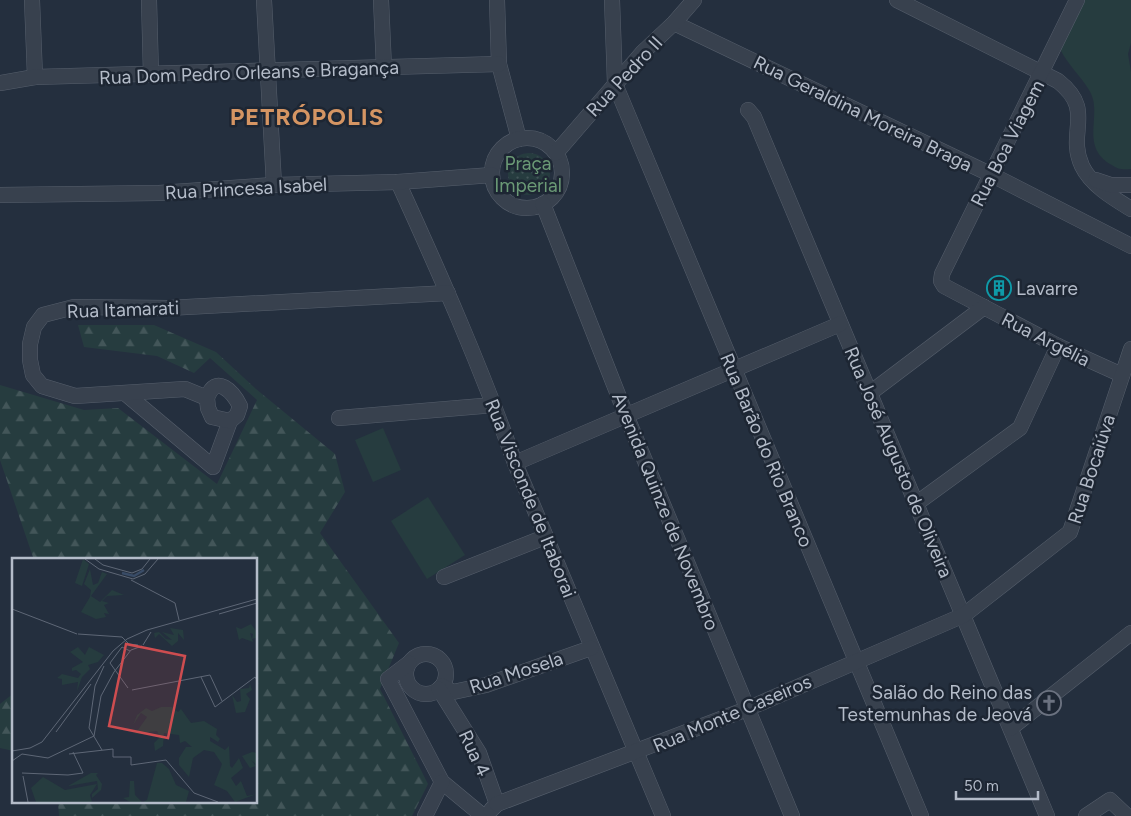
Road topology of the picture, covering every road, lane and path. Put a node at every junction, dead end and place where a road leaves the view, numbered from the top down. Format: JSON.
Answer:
{"nodes":[{"id":1,"x":32,"y":0,"type":"edge"},
{"id":2,"x":149,"y":0,"type":"edge"},
{"id":3,"x":264,"y":0,"type":"edge"},
{"id":4,"x":381,"y":0,"type":"edge"},
{"id":5,"x":497,"y":0,"type":"edge"},
{"id":6,"x":612,"y":0,"type":"edge"},
{"id":7,"x":694,"y":0,"type":"edge"},
{"id":8,"x":897,"y":0,"type":"edge"},
{"id":9,"x":1077,"y":0,"type":"edge"},
{"id":10,"x":674,"y":23,"type":"junction"},
{"id":11,"x":499,"y":64,"type":"junction"},
{"id":12,"x":384,"y":68,"type":"junction"},
{"id":13,"x":268,"y":72,"type":"junction"},
{"id":14,"x":1042,"y":74,"type":"junction"},
{"id":15,"x":151,"y":75,"type":"junction"},
{"id":16,"x":35,"y":77,"type":"junction"},
{"id":17,"x":0,"y":83,"type":"edge"},
{"id":18,"x":615,"y":84,"type":"junction"},
{"id":19,"x":748,"y":110,"type":"dead end"},
{"id":20,"x":519,"y":139,"type":"junction"},
{"id":21,"x":556,"y":153,"type":"junction"},
{"id":22,"x":492,"y":174,"type":"junction"},
{"id":23,"x":992,"y":175,"type":"junction"},
{"id":24,"x":1089,"y":177,"type":"junction"},
{"id":25,"x":398,"y":182,"type":"junction"},
{"id":26,"x":274,"y":185,"type":"junction"},
{"id":27,"x":1131,"y":185,"type":"edge"},
{"id":28,"x":0,"y":195,"type":"edge"},
{"id":29,"x":543,"y":204,"type":"junction"},
{"id":30,"x":1131,"y":209,"type":"edge"},
{"id":31,"x":1131,"y":246,"type":"edge"},
{"id":32,"x":944,"y":286,"type":"joint"},
{"id":33,"x":448,"y":294,"type":"junction"},
{"id":34,"x":984,"y":307,"type":"junction"},
{"id":35,"x":840,"y":324,"type":"junction"},
{"id":36,"x":1058,"y":346,"type":"junction"},
{"id":37,"x":1131,"y":349,"type":"edge"},
{"id":38,"x":733,"y":369,"type":"junction"},
{"id":39,"x":1124,"y":381,"type":"edge"},
{"id":40,"x":870,"y":392,"type":"junction"},
{"id":41,"x":126,"y":394,"type":"junction"},
{"id":42,"x":207,"y":398,"type":"junction"},
{"id":43,"x":494,"y":405,"type":"junction"},
{"id":44,"x":626,"y":415,"type":"junction"},
{"id":45,"x":339,"y":418,"type":"dead end"},
{"id":46,"x":230,"y":422,"type":"junction"},
{"id":47,"x":515,"y":463,"type":"junction"},
{"id":48,"x":917,"y":503,"type":"junction"},
{"id":49,"x":1070,"y":532,"type":"joint"},
{"id":50,"x":545,"y":537,"type":"junction"},
{"id":51,"x":444,"y":578,"type":"dead end"},
{"id":52,"x":964,"y":615,"type":"junction"},
{"id":53,"x":1131,"y":633,"type":"edge"},
{"id":54,"x":591,"y":648,"type":"junction"},
{"id":55,"x":856,"y":660,"type":"junction"},
{"id":56,"x":409,"y":662,"type":"junction"},
{"id":57,"x":440,"y":687,"type":"junction"},
{"id":58,"x":747,"y":709,"type":"junction"},
{"id":59,"x":1011,"y":728,"type":"junction"},
{"id":60,"x":636,"y":752,"type":"junction"},
{"id":61,"x":442,"y":782,"type":"junction"},
{"id":62,"x":497,"y":804,"type":"junction"},
{"id":63,"x":425,"y":816,"type":"edge"},
{"id":64,"x":484,"y":816,"type":"edge"},
{"id":65,"x":663,"y":816,"type":"edge"},
{"id":66,"x":792,"y":816,"type":"edge"},
{"id":67,"x":921,"y":816,"type":"edge"},
{"id":68,"x":1047,"y":816,"type":"edge"},
{"id":69,"x":1086,"y":816,"type":"edge"},
{"id":70,"x":1127,"y":816,"type":"edge"}],
"edges":[{"from":1,"to":16,"type":"street"},
{"from":2,"to":15,"type":"street"},
{"from":3,"to":13,"type":"street"},
{"from":4,"to":12,"type":"street"},
{"from":5,"to":11,"type":"street"},
{"from":6,"to":18,"type":"street"},
{"from":7,"to":10,"type":"street","name":"Rua Pedro II"},
{"from":8,"to":14,"type":"street"},
{"from":9,"to":14,"type":"street","name":"Rua Boa Viagem"},
{"from":10,"to":18,"type":"street","name":"Rua Pedro II"},
{"from":10,"to":23,"type":"street","name":"Rua Geraldina Moreira Braga"},
{"from":11,"to":12,"type":"street","name":"Rua Dom Pedro Orleans e Bragança"},
{"from":11,"to":20,"type":"street"},
{"from":12,"to":13,"type":"street","name":"Rua Dom Pedro Orleans e Bragança"},
{"from":13,"to":15,"type":"street","name":"Rua Dom Pedro Orleans e Bragança"},
{"from":13,"to":26,"type":"street"},
{"from":14,"to":23,"type":"street","name":"Rua Boa Viagem"},
{"from":14,"to":24,"type":"street"},
{"from":15,"to":16,"type":"street","name":"Rua Dom Pedro Orleans e Bragança"},
{"from":16,"to":17,"type":"street","name":"Rua Dom Pedro Orleans e Bragança"},
{"from":18,"to":21,"type":"street","name":"Rua Pedro II"},
{"from":18,"to":38,"type":"street","name":"Rua Barão do Rio Branco"},
{"from":19,"to":35,"type":"street","name":"Rua José Augusto de Oliveira"},
{"from":20,"to":21,"type":"street"},
{"from":20,"to":22,"type":"street"},
{"from":21,"to":29,"type":"street"},
{"from":22,"to":25,"type":"street","name":"Rua Princesa Isabel"},
{"from":22,"to":29,"type":"street"},
{"from":23,"to":31,"type":"street","name":"Rua Geraldina Moreira Braga"},
{"from":23,"to":32,"type":"street","name":"Rua Boa Viagem"},
{"from":24,"to":27,"type":"street"},
{"from":24,"to":30,"type":"street"},
{"from":25,"to":26,"type":"street","name":"Rua Princesa Isabel"},
{"from":25,"to":33,"type":"street","name":"Rua Visconde de Itaborai"},
{"from":26,"to":28,"type":"street","name":"Rua Princesa Isabel"},
{"from":29,"to":44,"type":"street","name":"Avenida Quinze de Novembro"},
{"from":32,"to":34,"type":"street","name":"Rua Argélia"},
{"from":33,"to":41,"type":"street","name":"Rua Itamarati"},
{"from":33,"to":43,"type":"street","name":"Rua Visconde de Itaborai"},
{"from":34,"to":36,"type":"street","name":"Rua Argélia"},
{"from":34,"to":40,"type":"street"},
{"from":35,"to":38,"type":"street"},
{"from":35,"to":40,"type":"street","name":"Rua José Augusto de Oliveira"},
{"from":36,"to":39,"type":"street","name":"Rua Argélia"},
{"from":36,"to":48,"type":"street"},
{"from":37,"to":39,"type":"street","name":"Rua Bocaiúva"},
{"from":38,"to":44,"type":"street"},
{"from":38,"to":55,"type":"street","name":"Rua Barão do Rio Branco"},
{"from":39,"to":49,"type":"street","name":"Rua Bocaiúva"},
{"from":40,"to":48,"type":"street","name":"Rua José Augusto de Oliveira"},
{"from":41,"to":42,"type":"street","name":"Rua Itamarati"},
{"from":41,"to":46,"type":"street"},
{"from":42,"to":46,"type":"street"},
{"from":42,"to":46,"type":"street"},
{"from":43,"to":45,"type":"street"},
{"from":43,"to":47,"type":"street","name":"Rua Visconde de Itaborai"},
{"from":44,"to":47,"type":"street"},
{"from":44,"to":58,"type":"street","name":"Avenida Quinze de Novembro"},
{"from":47,"to":50,"type":"street","name":"Rua Visconde de Itaborai"},
{"from":48,"to":52,"type":"street","name":"Rua José Augusto de Oliveira"},
{"from":49,"to":52,"type":"street","name":"Rua Monte Caseiros"},
{"from":50,"to":51,"type":"street"},
{"from":50,"to":54,"type":"street","name":"Rua Visconde de Itaborai"},
{"from":52,"to":55,"type":"street","name":"Rua Monte Caseiros"},
{"from":52,"to":59,"type":"street","name":"Rua José Augusto de Oliveira"},
{"from":53,"to":59,"type":"street"},
{"from":54,"to":57,"type":"street","name":"Rua Mosela"},
{"from":54,"to":60,"type":"street","name":"Rua Visconde de Itaborai"},
{"from":55,"to":58,"type":"street","name":"Rua Monte Caseiros"},
{"from":55,"to":67,"type":"street","name":"Rua Barão do Rio Branco"},
{"from":56,"to":57,"type":"street"},
{"from":56,"to":57,"type":"street"},
{"from":56,"to":61,"type":"street"},
{"from":57,"to":62,"type":"street","name":"Rua 4"},
{"from":58,"to":60,"type":"street","name":"Rua Monte Caseiros"},
{"from":58,"to":66,"type":"street","name":"Avenida Quinze de Novembro"},
{"from":59,"to":68,"type":"street","name":"Rua José Augusto de Oliveira"},
{"from":60,"to":62,"type":"street","name":"Rua Monte Caseiros"},
{"from":60,"to":65,"type":"street","name":"Rua Visconde de Itaborai"},
{"from":61,"to":63,"type":"street"},
{"from":61,"to":64,"type":"street"},
{"from":62,"to":64,"type":"street"},
{"from":69,"to":70,"type":"street"}]}
